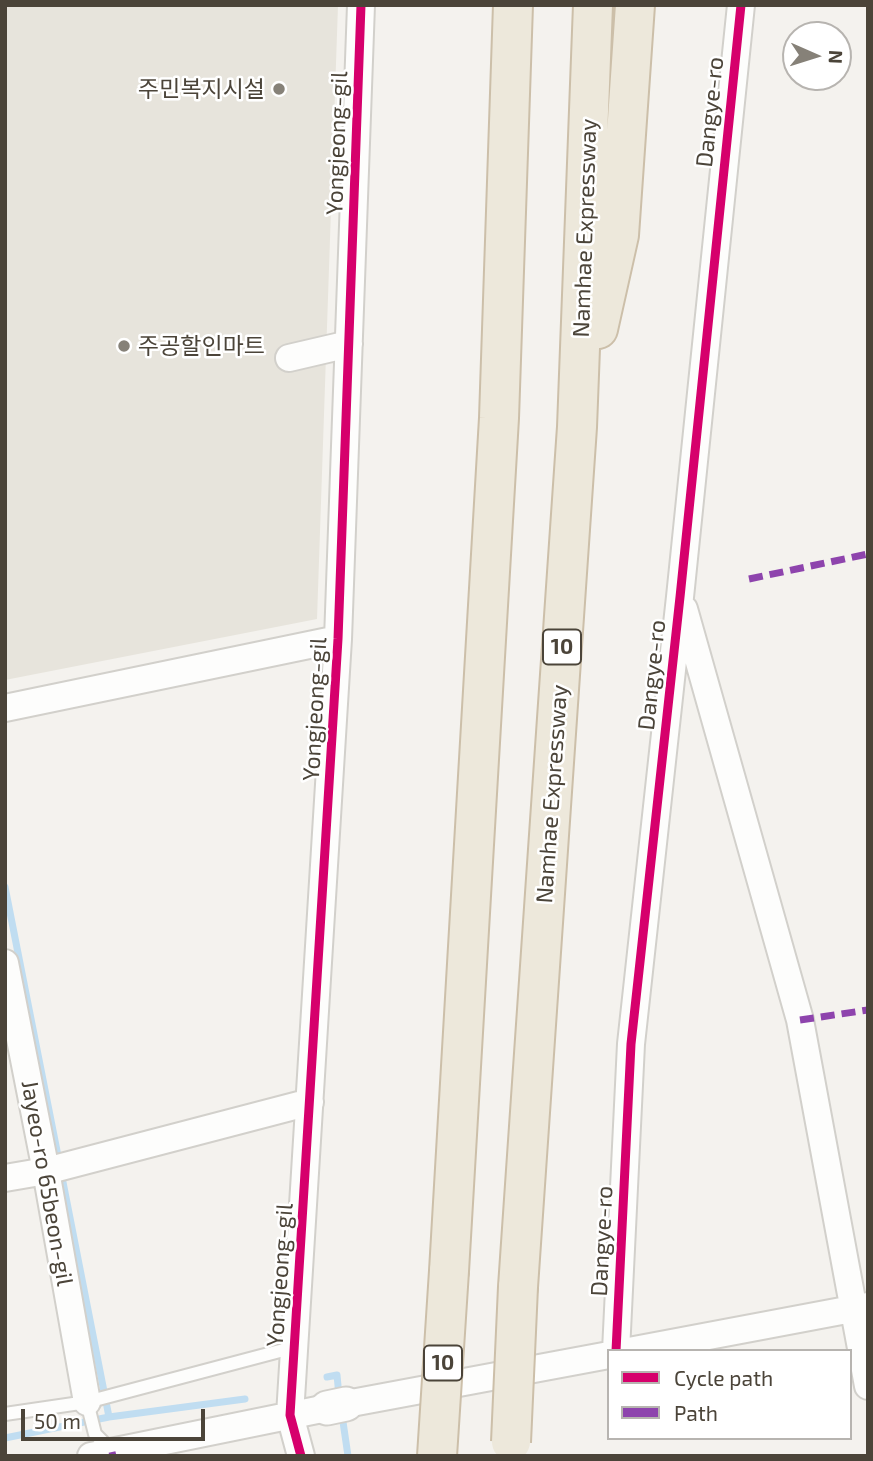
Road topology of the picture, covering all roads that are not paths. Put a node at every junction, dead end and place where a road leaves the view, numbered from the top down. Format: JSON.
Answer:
{"nodes":[{"id":1,"x":361,"y":5,"type":"edge"},
{"id":2,"x":513,"y":5,"type":"edge"},
{"id":3,"x":593,"y":5,"type":"edge"},
{"id":4,"x":635,"y":5,"type":"edge"},
{"id":5,"x":741,"y":5,"type":"edge"},
{"id":6,"x":349,"y":344,"type":"junction"},
{"id":7,"x":289,"y":358,"type":"dead end"},
{"id":8,"x":577,"y":427,"type":"junction"},
{"id":9,"x":680,"y":597,"type":"junction"},
{"id":10,"x":338,"y":639,"type":"junction"},
{"id":11,"x":5,"y":708,"type":"edge"},
{"id":12,"x":5,"y":963,"type":"edge"},
{"id":13,"x":310,"y":1102,"type":"junction"},
{"id":14,"x":58,"y":1167,"type":"junction"},
{"id":15,"x":5,"y":1178,"type":"edge"},
{"id":16,"x":860,"y":1307,"type":"edge"},
{"id":17,"x":296,"y":1347,"type":"junction"},
{"id":18,"x":616,"y":1349,"type":"edge"},
{"id":19,"x":640,"y":1349,"type":"edge"},
{"id":20,"x":607,"y":1355,"type":"edge"},
{"id":21,"x":868,"y":1386,"type":"edge"},
{"id":22,"x":87,"y":1402,"type":"junction"},
{"id":23,"x":5,"y":1414,"type":"edge"},
{"id":24,"x":290,"y":1415,"type":"junction"},
{"id":25,"x":99,"y":1446,"type":"edge"},
{"id":26,"x":510,"y":1449,"type":"edge"},
{"id":27,"x":302,"y":1456,"type":"edge"},
{"id":28,"x":437,"y":1456,"type":"edge"}],
"edges":[{"from":1,"to":6,"type":"street","name":"Yongjeong-gil"},
{"from":2,"to":28,"type":"highway","number":"10","bridge":true},
{"from":3,"to":8,"type":"highway","name":"Namhae Expressway","number":"10"},
{"from":4,"to":8,"type":"highway"},
{"from":5,"to":9,"type":"street","name":"Dangye-ro"},
{"from":6,"to":7,"type":"street"},
{"from":6,"to":10,"type":"street","name":"Yongjeong-gil"},
{"from":8,"to":26,"type":"highway","name":"Namhae Expressway","number":"10","bridge":true},
{"from":9,"to":16,"type":"street"},
{"from":9,"to":18,"type":"street","name":"Dangye-ro"},
{"from":10,"to":11,"type":"street"},
{"from":10,"to":13,"type":"street","name":"Yongjeong-gil"},
{"from":12,"to":14,"type":"street","name":"Jayeo-ro 65beon-gil"},
{"from":13,"to":14,"type":"street"},
{"from":13,"to":17,"type":"street","name":"Yongjeong-gil"},
{"from":14,"to":15,"type":"street"},
{"from":14,"to":22,"type":"street","name":"Jayeo-ro 65beon-gil"},
{"from":16,"to":19,"type":"street"},
{"from":16,"to":21,"type":"street"},
{"from":17,"to":22,"type":"lane"},
{"from":17,"to":24,"type":"street","name":"Yongjeong-gil"},
{"from":20,"to":24,"type":"street"},
{"from":22,"to":23,"type":"lane"},
{"from":22,"to":25,"type":"lane"},
{"from":24,"to":25,"type":"street"},
{"from":24,"to":27,"type":"street"}]}
